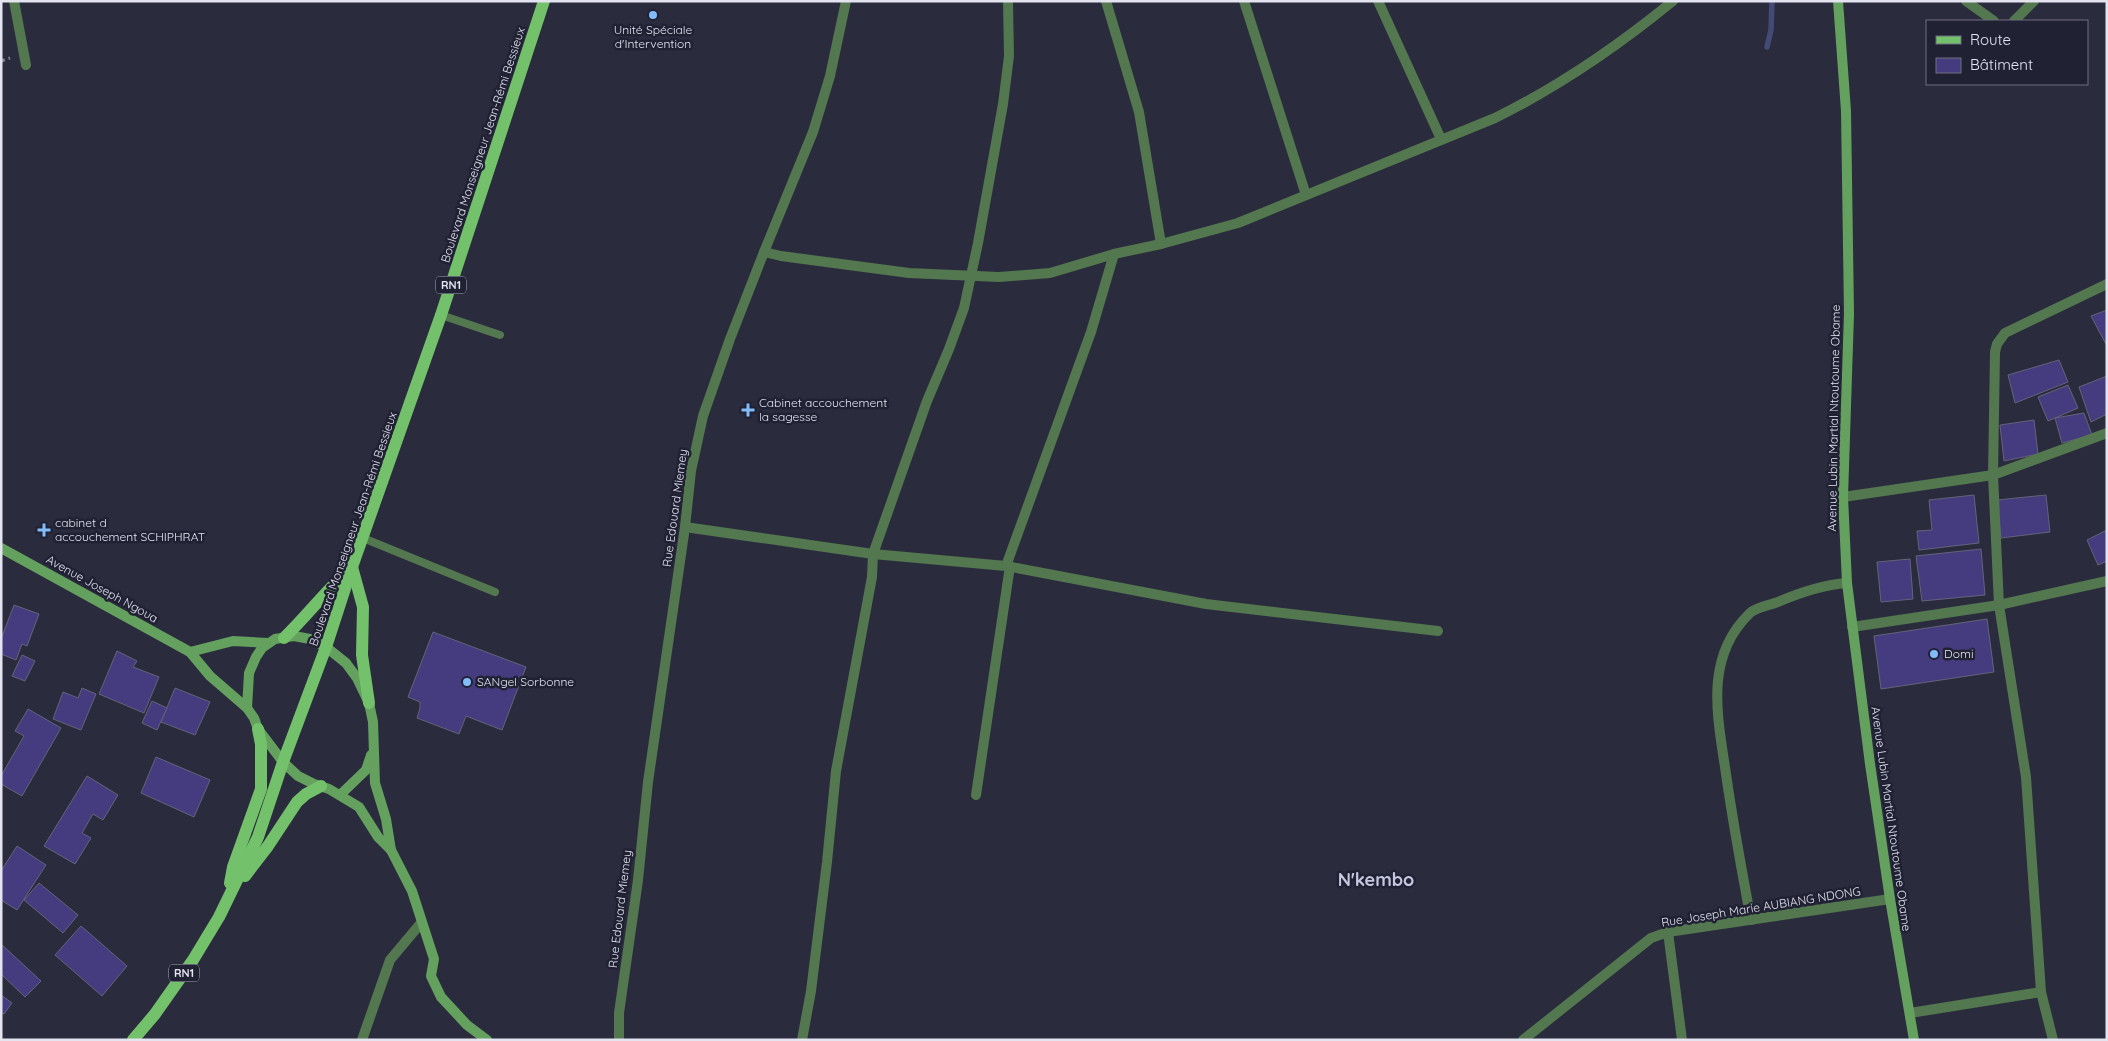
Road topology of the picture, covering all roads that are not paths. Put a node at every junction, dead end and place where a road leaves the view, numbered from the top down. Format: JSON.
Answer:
{"nodes":[{"id":1,"x":14,"y":1,"type":"edge"},
{"id":2,"x":544,"y":1,"type":"edge"},
{"id":3,"x":846,"y":1,"type":"edge"},
{"id":4,"x":1008,"y":1,"type":"edge"},
{"id":5,"x":1106,"y":1,"type":"edge"},
{"id":6,"x":1244,"y":1,"type":"edge"},
{"id":7,"x":1378,"y":1,"type":"edge"},
{"id":8,"x":1673,"y":1,"type":"edge"},
{"id":9,"x":1838,"y":1,"type":"edge"},
{"id":10,"x":1966,"y":1,"type":"edge"},
{"id":11,"x":2034,"y":1,"type":"edge"},
{"id":12,"x":1993,"y":20,"type":"edge"},
{"id":13,"x":2015,"y":20,"type":"edge"},
{"id":14,"x":26,"y":65,"type":"dead end"},
{"id":15,"x":1441,"y":139,"type":"junction"},
{"id":16,"x":1306,"y":195,"type":"junction"},
{"id":17,"x":1161,"y":244,"type":"junction"},
{"id":18,"x":764,"y":252,"type":"junction"},
{"id":19,"x":1114,"y":254,"type":"junction"},
{"id":20,"x":970,"y":275,"type":"junction"},
{"id":21,"x":2107,"y":284,"type":"edge"},
{"id":22,"x":441,"y":315,"type":"junction"},
{"id":23,"x":500,"y":335,"type":"dead end"},
{"id":24,"x":2107,"y":433,"type":"edge"},
{"id":25,"x":1993,"y":475,"type":"junction"},
{"id":26,"x":1843,"y":497,"type":"junction"},
{"id":27,"x":685,"y":527,"type":"junction"},
{"id":28,"x":363,"y":538,"type":"junction"},
{"id":29,"x":1,"y":548,"type":"edge"},
{"id":30,"x":873,"y":554,"type":"junction"},
{"id":31,"x":1008,"y":566,"type":"junction"},
{"id":32,"x":352,"y":567,"type":"junction"},
{"id":33,"x":2107,"y":581,"type":"edge"},
{"id":34,"x":1847,"y":583,"type":"junction"},
{"id":35,"x":495,"y":592,"type":"dead end"},
{"id":36,"x":1999,"y":605,"type":"junction"},
{"id":37,"x":1852,"y":627,"type":"junction"},
{"id":38,"x":1438,"y":631,"type":"dead end"},
{"id":39,"x":284,"y":638,"type":"junction"},
{"id":40,"x":267,"y":643,"type":"junction"},
{"id":41,"x":326,"y":648,"type":"junction"},
{"id":42,"x":190,"y":652,"type":"junction"},
{"id":43,"x":369,"y":703,"type":"junction"},
{"id":44,"x":247,"y":708,"type":"junction"},
{"id":45,"x":258,"y":729,"type":"junction"},
{"id":46,"x":373,"y":741,"type":"junction"},
{"id":47,"x":283,"y":762,"type":"junction"},
{"id":48,"x":321,"y":786,"type":"junction"},
{"id":49,"x":340,"y":795,"type":"junction"},
{"id":50,"x":976,"y":795,"type":"dead end"},
{"id":51,"x":391,"y":850,"type":"junction"},
{"id":52,"x":1890,"y":899,"type":"junction"},
{"id":53,"x":227,"y":900,"type":"junction"},
{"id":54,"x":1751,"y":920,"type":"junction"},
{"id":55,"x":421,"y":923,"type":"junction"},
{"id":56,"x":1668,"y":932,"type":"junction"},
{"id":57,"x":2041,"y":992,"type":"junction"},
{"id":58,"x":1910,"y":1014,"type":"junction"},
{"id":59,"x":133,"y":1040,"type":"edge"},
{"id":60,"x":362,"y":1040,"type":"edge"},
{"id":61,"x":487,"y":1040,"type":"edge"},
{"id":62,"x":619,"y":1040,"type":"edge"},
{"id":63,"x":802,"y":1040,"type":"edge"},
{"id":64,"x":1522,"y":1040,"type":"edge"},
{"id":65,"x":1682,"y":1040,"type":"edge"},
{"id":66,"x":1914,"y":1040,"type":"edge"},
{"id":67,"x":2053,"y":1040,"type":"edge"}],
"edges":[{"from":1,"to":14,"type":"street"},
{"from":2,"to":22,"type":"main road","name":"Boulevard Monseigneur Jean-Rémi Bessieux","number":"RN1"},
{"from":3,"to":18,"type":"street","name":"Rue Edouard Miemey"},
{"from":4,"to":20,"type":"street"},
{"from":5,"to":17,"type":"street"},
{"from":6,"to":16,"type":"street"},
{"from":7,"to":15,"type":"street"},
{"from":8,"to":15,"type":"street"},
{"from":9,"to":26,"type":"main road","name":"Avenue Lubin Martial Ntoutoume Obame"},
{"from":10,"to":12,"type":"street"},
{"from":11,"to":13,"type":"street"},
{"from":15,"to":16,"type":"street"},
{"from":16,"to":17,"type":"street"},
{"from":17,"to":19,"type":"street"},
{"from":18,"to":20,"type":"street"},
{"from":18,"to":27,"type":"street","name":"Rue Edouard Miemey"},
{"from":19,"to":20,"type":"street"},
{"from":19,"to":31,"type":"street"},
{"from":20,"to":30,"type":"street"},
{"from":21,"to":25,"type":"street"},
{"from":22,"to":23,"type":"lane"},
{"from":22,"to":28,"type":"main road","name":"Boulevard Monseigneur Jean-Rémi Bessieux","number":"RN1"},
{"from":24,"to":25,"type":"street"},
{"from":25,"to":26,"type":"street"},
{"from":25,"to":36,"type":"street"},
{"from":26,"to":34,"type":"main road","name":"Avenue Lubin Martial Ntoutoume Obame"},
{"from":27,"to":30,"type":"street"},
{"from":27,"to":62,"type":"street","name":"Rue Edouard Miemey"},
{"from":28,"to":32,"type":"main road","name":"Boulevard Monseigneur Jean-Rémi Bessieux","number":"RN1"},
{"from":28,"to":35,"type":"lane"},
{"from":29,"to":42,"type":"main road","name":"Avenue Joseph Ngoua"},
{"from":30,"to":31,"type":"street"},
{"from":30,"to":63,"type":"street"},
{"from":31,"to":38,"type":"street"},
{"from":31,"to":50,"type":"street"},
{"from":32,"to":39,"type":"main road"},
{"from":32,"to":41,"type":"main road","name":"Boulevard Monseigneur Jean-Rémi Bessieux","number":"RN1"},
{"from":32,"to":43,"type":"main road"},
{"from":33,"to":36,"type":"street"},
{"from":34,"to":37,"type":"main road","name":"Avenue Lubin Martial Ntoutoume Obame"},
{"from":34,"to":54,"type":"street"},
{"from":36,"to":37,"type":"street"},
{"from":36,"to":57,"type":"street"},
{"from":37,"to":52,"type":"main road","name":"Avenue Lubin Martial Ntoutoume Obame"},
{"from":39,"to":40,"type":"main road"},
{"from":39,"to":41,"type":"main road"},
{"from":40,"to":42,"type":"main road"},
{"from":40,"to":44,"type":"main road"},
{"from":41,"to":43,"type":"main road"},
{"from":41,"to":47,"type":"main road","name":"Boulevard Monseigneur Jean-Rémi Bessieux","number":"RN1"},
{"from":42,"to":44,"type":"main road"},
{"from":43,"to":46,"type":"main road"},
{"from":44,"to":45,"type":"main road"},
{"from":45,"to":47,"type":"main road"},
{"from":45,"to":53,"type":"main road"},
{"from":46,"to":49,"type":"main road"},
{"from":46,"to":51,"type":"main road"},
{"from":47,"to":48,"type":"main road"},
{"from":47,"to":53,"type":"main road","name":"Boulevard Monseigneur Jean-Rémi Bessieux","number":"RN1"},
{"from":48,"to":49,"type":"main road"},
{"from":48,"to":53,"type":"main road"},
{"from":49,"to":51,"type":"main road"},
{"from":51,"to":55,"type":"main road"},
{"from":52,"to":54,"type":"street","name":"Rue Joseph Marie AUBIANG NDONG"},
{"from":52,"to":58,"type":"main road","name":"Avenue Lubin Martial Ntoutoume Obame"},
{"from":53,"to":59,"type":"main road","name":"Boulevard Monseigneur Jean-Rémi Bessieux","number":"RN1"},
{"from":54,"to":56,"type":"street","name":"Rue Joseph Marie AUBIANG NDONG"},
{"from":55,"to":60,"type":"street"},
{"from":55,"to":61,"type":"main road"},
{"from":56,"to":64,"type":"street","name":"Rue Joseph Marie AUBIANG NDONG"},
{"from":56,"to":65,"type":"street"},
{"from":57,"to":58,"type":"street"},
{"from":57,"to":67,"type":"street"},
{"from":58,"to":66,"type":"main road","name":"Avenue Lubin Martial Ntoutoume Obame"}]}
